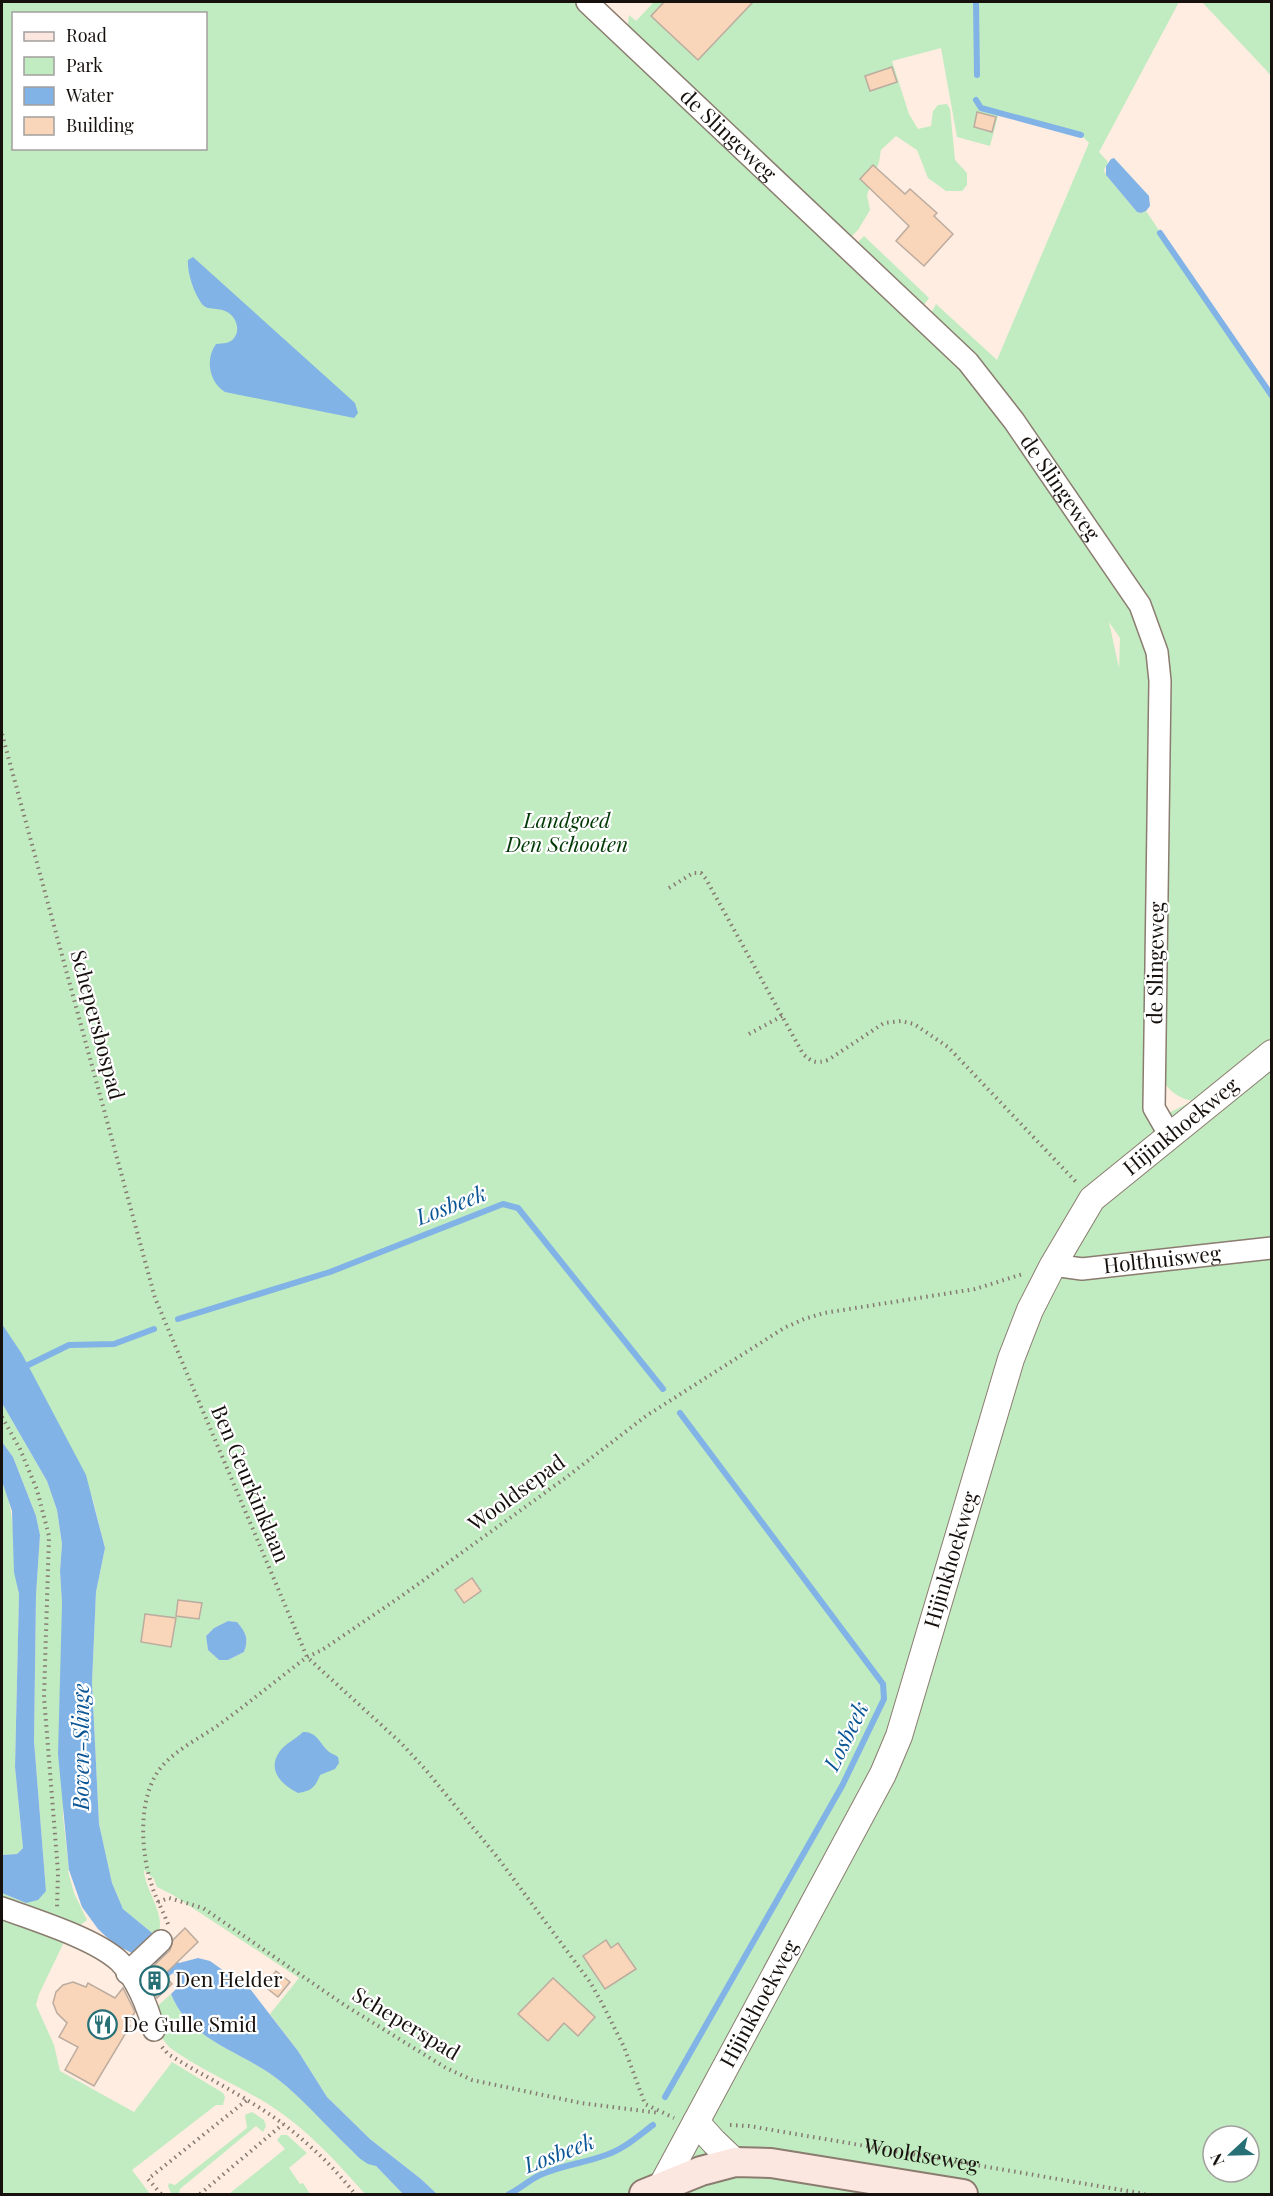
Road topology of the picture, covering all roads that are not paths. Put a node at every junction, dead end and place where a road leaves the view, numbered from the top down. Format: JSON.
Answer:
{"nodes":[{"id":1,"x":587,"y":2,"type":"edge"},
{"id":2,"x":1272,"y":1053,"type":"edge"},
{"id":3,"x":1169,"y":1134,"type":"junction"},
{"id":4,"x":1272,"y":1248,"type":"edge"},
{"id":5,"x":1053,"y":1264,"type":"junction"},
{"id":6,"x":2,"y":1908,"type":"edge"},
{"id":7,"x":161,"y":1941,"type":"dead end"},
{"id":8,"x":134,"y":1966,"type":"junction"},
{"id":9,"x":154,"y":2030,"type":"road end"},
{"id":10,"x":696,"y":2122,"type":"junction"},
{"id":11,"x":735,"y":2162,"type":"junction"},
{"id":12,"x":652,"y":2191,"type":"edge"},
{"id":13,"x":963,"y":2194,"type":"edge"}],
"edges":[{"from":1,"to":3,"type":"street","name":"de Slingeweg"},
{"from":2,"to":3,"type":"street","name":"Hijinkhoekweg"},
{"from":3,"to":5,"type":"street","name":"Hijinkhoekweg"},
{"from":4,"to":5,"type":"street","name":"Holthuisweg"},
{"from":5,"to":10,"type":"street","name":"Hijinkhoekweg"},
{"from":6,"to":8,"type":"street"},
{"from":7,"to":8,"type":"street"},
{"from":8,"to":9,"type":"street"},
{"from":10,"to":11,"type":"street"},
{"from":10,"to":12,"type":"street","name":"Hijinkhoekweg"},
{"from":11,"to":12,"type":"main road","name":"Wooldseweg"},
{"from":11,"to":13,"type":"main road","name":"Wooldseweg"}]}
